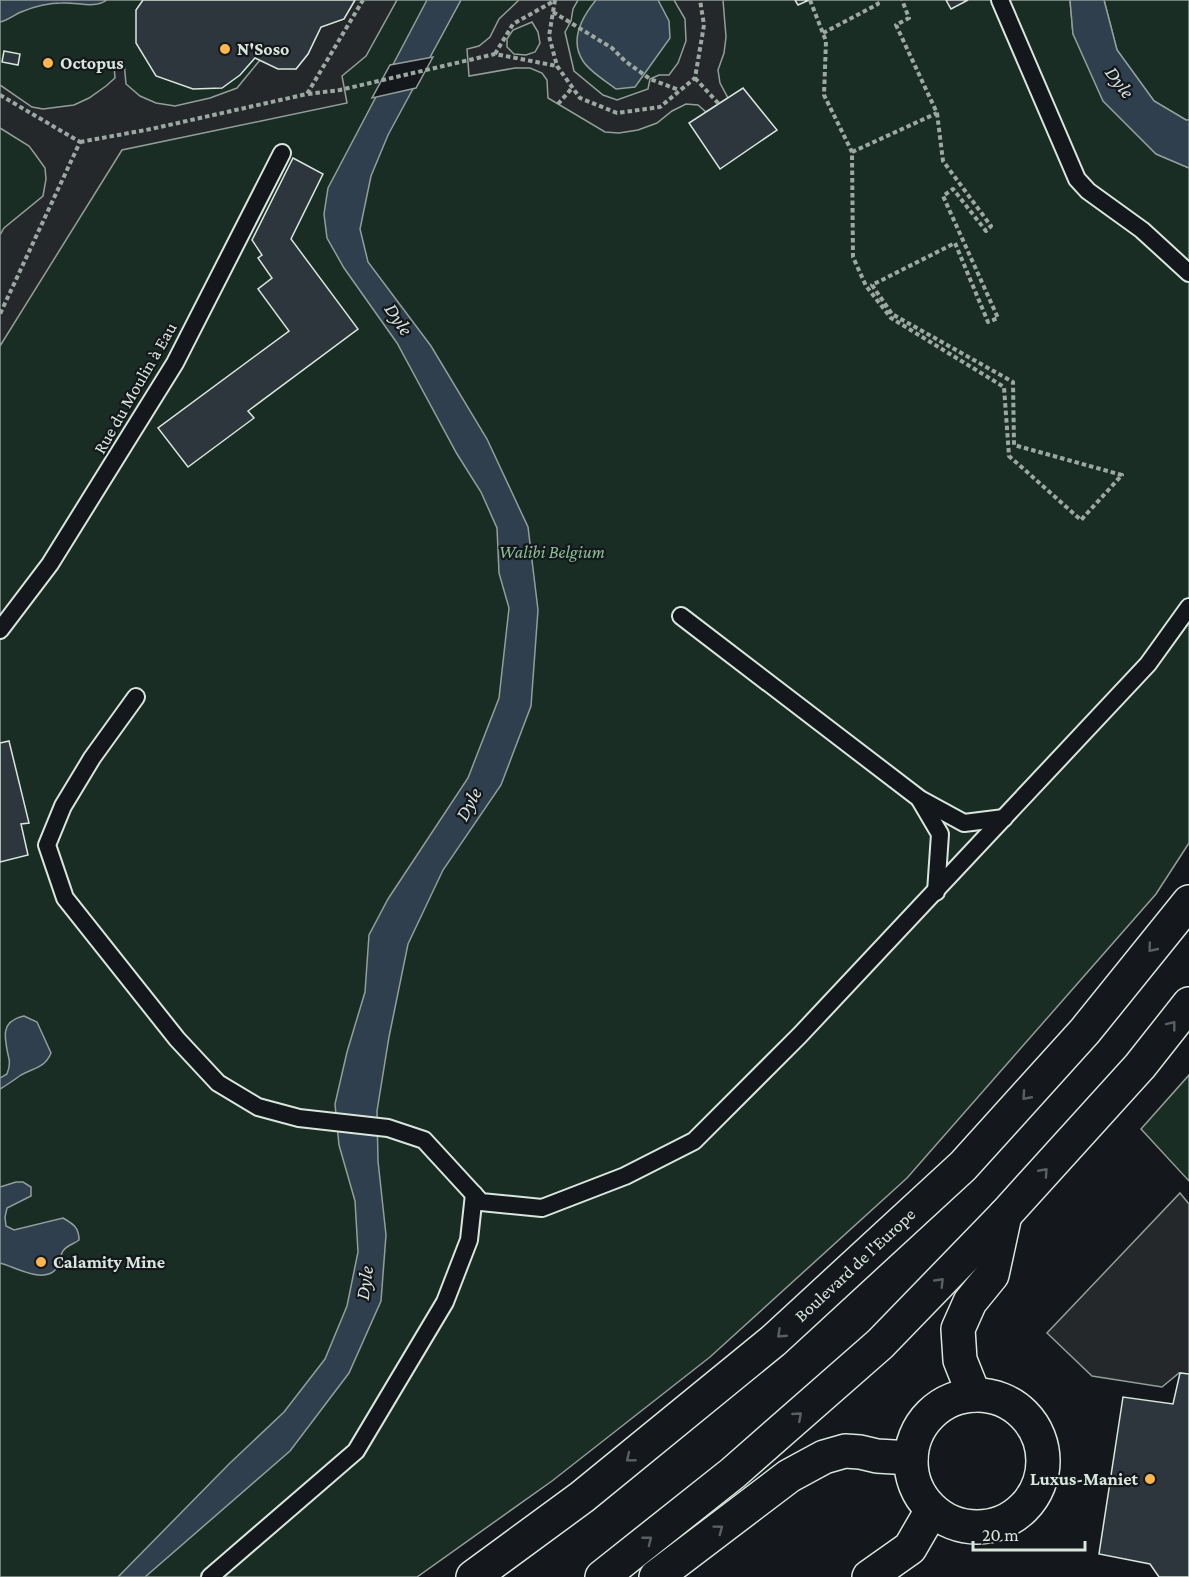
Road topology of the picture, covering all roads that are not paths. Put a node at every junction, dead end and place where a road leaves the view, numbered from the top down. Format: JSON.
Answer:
{"nodes":[{"id":1,"x":1000,"y":0,"type":"edge"},
{"id":2,"x":282,"y":153,"type":"dead end"},
{"id":3,"x":1189,"y":273,"type":"edge"},
{"id":4,"x":1189,"y":607,"type":"edge"},
{"id":5,"x":681,"y":616,"type":"dead end"},
{"id":6,"x":0,"y":630,"type":"edge"},
{"id":7,"x":136,"y":697,"type":"dead end"},
{"id":8,"x":920,"y":799,"type":"junction"},
{"id":9,"x":1004,"y":818,"type":"junction"},
{"id":10,"x":936,"y":892,"type":"junction"},
{"id":11,"x":1189,"y":902,"type":"edge"},
{"id":12,"x":1189,"y":1004,"type":"edge"},
{"id":13,"x":474,"y":1194,"type":"junction"},
{"id":14,"x":1005,"y":1215,"type":"junction"},
{"id":15,"x":974,"y":1395,"type":"junction"},
{"id":16,"x":911,"y":1458,"type":"junction"},
{"id":17,"x":932,"y":1510,"type":"junction"},
{"id":18,"x":210,"y":1577,"type":"edge"},
{"id":19,"x":473,"y":1577,"type":"edge"},
{"id":20,"x":602,"y":1577,"type":"edge"},
{"id":21,"x":656,"y":1577,"type":"edge"},
{"id":22,"x":869,"y":1577,"type":"edge"}],
"edges":[{"from":1,"to":3,"type":"lane"},
{"from":2,"to":6,"type":"lane","name":"Rue du Moulin à Eau"},
{"from":4,"to":9,"type":"lane"},
{"from":5,"to":8,"type":"lane"},
{"from":7,"to":13,"type":"lane"},
{"from":8,"to":9,"type":"lane"},
{"from":8,"to":10,"type":"lane"},
{"from":9,"to":10,"type":"lane"},
{"from":10,"to":13,"type":"lane"},
{"from":11,"to":19,"type":"main road","name":"Boulevard de l'Europe","one_way":true},
{"from":14,"to":12,"type":"main road","one_way":true},
{"from":13,"to":18,"type":"lane"},
{"from":14,"to":15,"type":"main road"},
{"from":20,"to":14,"type":"main road","one_way":true},
{"from":15,"to":16,"type":"main road"},
{"from":15,"to":17,"type":"main road"},
{"from":16,"to":17,"type":"main road"},
{"from":21,"to":16,"type":"main road","one_way":true},
{"from":17,"to":22,"type":"main road"}]}
